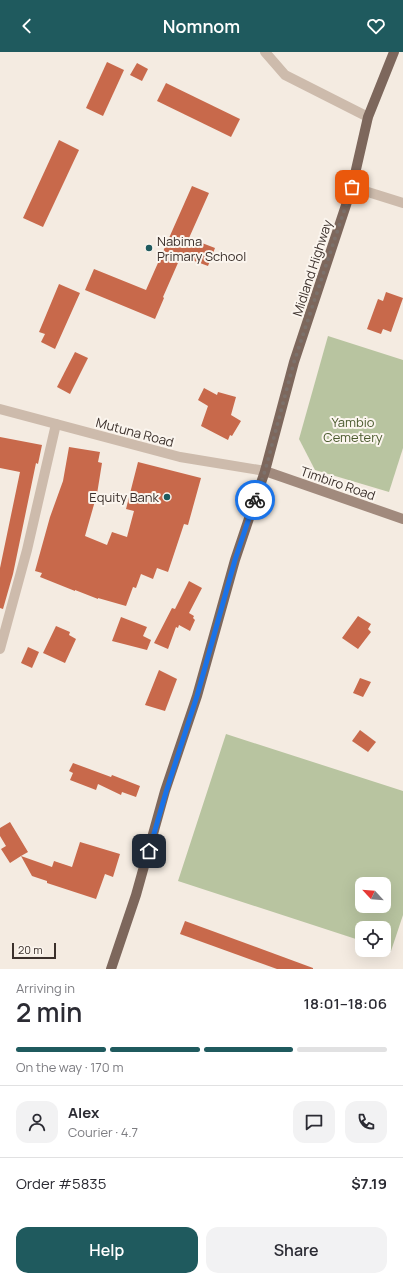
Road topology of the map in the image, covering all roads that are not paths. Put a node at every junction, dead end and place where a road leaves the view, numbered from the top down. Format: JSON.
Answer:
{"nodes":[{"id":1,"x":266,"y":52,"type":"edge"},
{"id":2,"x":394,"y":52,"type":"edge"},
{"id":3,"x":368,"y":117,"type":"junction"},
{"id":4,"x":352,"y":187,"type":"junction"},
{"id":5,"x":403,"y":203,"type":"edge"},
{"id":6,"x":0,"y":410,"type":"edge"},
{"id":7,"x":56,"y":424,"type":"junction"},
{"id":8,"x":265,"y":471,"type":"junction"},
{"id":9,"x":403,"y":519,"type":"edge"},
{"id":10,"x":0,"y":649,"type":"edge"},
{"id":11,"x":111,"y":969,"type":"edge"}],
"edges":[{"from":1,"to":3,"type":"street"},
{"from":2,"to":3,"type":"main road","name":"Midland Highway"},
{"from":3,"to":4,"type":"main road","name":"Midland Highway"},
{"from":4,"to":5,"type":"street"},
{"from":4,"to":8,"type":"main road","name":"Midland Highway"},
{"from":6,"to":7,"type":"street","name":"Mutuna Road"},
{"from":7,"to":8,"type":"street","name":"Mutuna Road"},
{"from":7,"to":10,"type":"street"},
{"from":8,"to":9,"type":"main road","name":"Timbiro Road"},
{"from":8,"to":11,"type":"main road","name":"Midland Highway"}]}
